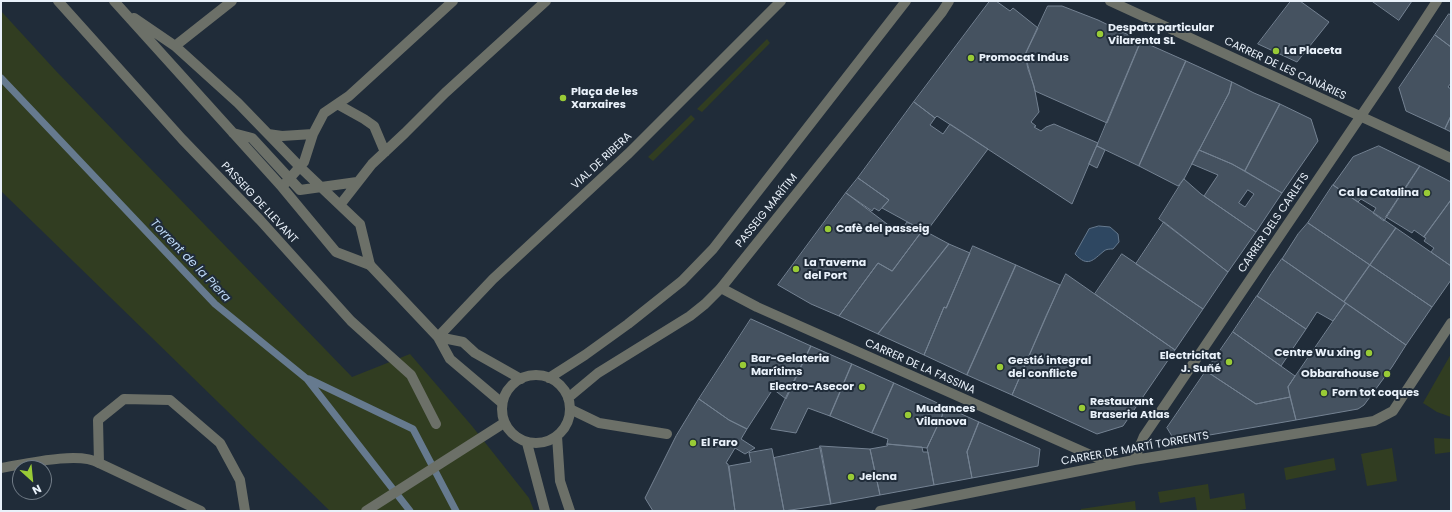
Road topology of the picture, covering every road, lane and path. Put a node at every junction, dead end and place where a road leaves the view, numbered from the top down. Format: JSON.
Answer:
{"nodes":[{"id":1,"x":58,"y":1,"type":"edge"},
{"id":2,"x":114,"y":1,"type":"edge"},
{"id":3,"x":232,"y":1,"type":"edge"},
{"id":4,"x":453,"y":1,"type":"edge"},
{"id":5,"x":546,"y":1,"type":"edge"},
{"id":6,"x":781,"y":1,"type":"edge"},
{"id":7,"x":906,"y":1,"type":"edge"},
{"id":8,"x":949,"y":1,"type":"edge"},
{"id":9,"x":1110,"y":1,"type":"edge"},
{"id":10,"x":1437,"y":1,"type":"edge"},
{"id":11,"x":121,"y":9,"type":"junction"},
{"id":12,"x":175,"y":46,"type":"junction"},
{"id":13,"x":337,"y":104,"type":"junction"},
{"id":14,"x":1360,"y":116,"type":"junction"},
{"id":15,"x":233,"y":133,"type":"junction"},
{"id":16,"x":268,"y":134,"type":"junction"},
{"id":17,"x":313,"y":134,"type":"junction"},
{"id":18,"x":385,"y":152,"type":"junction"},
{"id":19,"x":1451,"y":158,"type":"edge"},
{"id":20,"x":300,"y":167,"type":"junction"},
{"id":21,"x":289,"y":179,"type":"junction"},
{"id":22,"x":357,"y":182,"type":"junction"},
{"id":23,"x":282,"y":187,"type":"junction"},
{"id":24,"x":322,"y":187,"type":"junction"},
{"id":25,"x":340,"y":205,"type":"junction"},
{"id":26,"x":370,"y":265,"type":"junction"},
{"id":27,"x":720,"y":288,"type":"junction"},
{"id":28,"x":1451,"y":322,"type":"edge"},
{"id":29,"x":438,"y":337,"type":"junction"},
{"id":30,"x":521,"y":378,"type":"junction"},
{"id":31,"x":549,"y":378,"type":"junction"},
{"id":32,"x":568,"y":398,"type":"junction"},
{"id":33,"x":502,"y":403,"type":"junction"},
{"id":34,"x":570,"y":409,"type":"junction"},
{"id":35,"x":504,"y":423,"type":"junction"},
{"id":36,"x":436,"y":424,"type":"dead end"},
{"id":37,"x":667,"y":434,"type":"dead end"},
{"id":38,"x":557,"y":436,"type":"junction"},
{"id":39,"x":526,"y":442,"type":"junction"},
{"id":40,"x":1134,"y":460,"type":"junction"},
{"id":41,"x":99,"y":463,"type":"junction"},
{"id":42,"x":1111,"y":464,"type":"junction"},
{"id":43,"x":1,"y":468,"type":"edge"},
{"id":44,"x":201,"y":511,"type":"edge"},
{"id":45,"x":244,"y":511,"type":"edge"},
{"id":46,"x":366,"y":511,"type":"edge"},
{"id":47,"x":545,"y":511,"type":"edge"},
{"id":48,"x":570,"y":511,"type":"edge"},
{"id":49,"x":880,"y":511,"type":"edge"}],
"edges":[{"from":1,"to":36,"type":"street","name":"PASSEIG DE LLEVANT"},
{"from":2,"to":11,"type":"street"},
{"from":3,"to":12,"type":"street"},
{"from":4,"to":13,"type":"street"},
{"from":5,"to":18,"type":"street"},
{"from":6,"to":29,"type":"street","name":"VIAL DE RIBERA"},
{"from":7,"to":31,"type":"street","name":"PASSEIG MARÍTIM"},
{"from":8,"to":27,"type":"street","name":"PASSEIG MARÍTIM"},
{"from":9,"to":14,"type":"street","name":"CARRER DE LES CANÀRIES"},
{"from":10,"to":14,"type":"street","name":"CARRER DELS CARLETS"},
{"from":11,"to":12,"type":"street"},
{"from":11,"to":15,"type":"street"},
{"from":12,"to":16,"type":"street"},
{"from":13,"to":17,"type":"street"},
{"from":13,"to":18,"type":"street"},
{"from":14,"to":19,"type":"street","name":"CARRER DE LES CANÀRIES"},
{"from":14,"to":40,"type":"street","name":"CARRER DELS CARLETS"},
{"from":15,"to":21,"type":"street"},
{"from":15,"to":23,"type":"street"},
{"from":16,"to":17,"type":"street"},
{"from":16,"to":20,"type":"street"},
{"from":17,"to":20,"type":"street"},
{"from":18,"to":22,"type":"street"},
{"from":20,"to":21,"type":"street"},
{"from":20,"to":24,"type":"street"},
{"from":21,"to":23,"type":"street"},
{"from":21,"to":24,"type":"street"},
{"from":22,"to":24,"type":"street"},
{"from":22,"to":25,"type":"street"},
{"from":23,"to":26,"type":"street"},
{"from":24,"to":25,"type":"street"},
{"from":25,"to":26,"type":"street"},
{"from":26,"to":29,"type":"street"},
{"from":27,"to":32,"type":"street","name":"PASSEIG MARÍTIM"},
{"from":27,"to":42,"type":"street","name":"CARRER DE LA FASSINA"},
{"from":28,"to":40,"type":"street","name":"CARRER DE MARTÍ TORRENTS"},
{"from":29,"to":30,"type":"street"},
{"from":29,"to":33,"type":"street"},
{"from":30,"to":31,"type":"street"},
{"from":30,"to":33,"type":"street"},
{"from":31,"to":32,"type":"street"},
{"from":32,"to":34,"type":"street"},
{"from":33,"to":35,"type":"street"},
{"from":34,"to":37,"type":"street"},
{"from":34,"to":38,"type":"street"},
{"from":35,"to":39,"type":"street"},
{"from":35,"to":46,"type":"street"},
{"from":38,"to":39,"type":"street"},
{"from":38,"to":48,"type":"street"},
{"from":39,"to":47,"type":"street"},
{"from":40,"to":42,"type":"street","name":"CARRER DE MARTÍ TORRENTS"},
{"from":41,"to":43,"type":"street"},
{"from":41,"to":44,"type":"street"},
{"from":41,"to":45,"type":"street"},
{"from":42,"to":49,"type":"street","name":"CARRER DE MARTÍ TORRENTS"}]}
